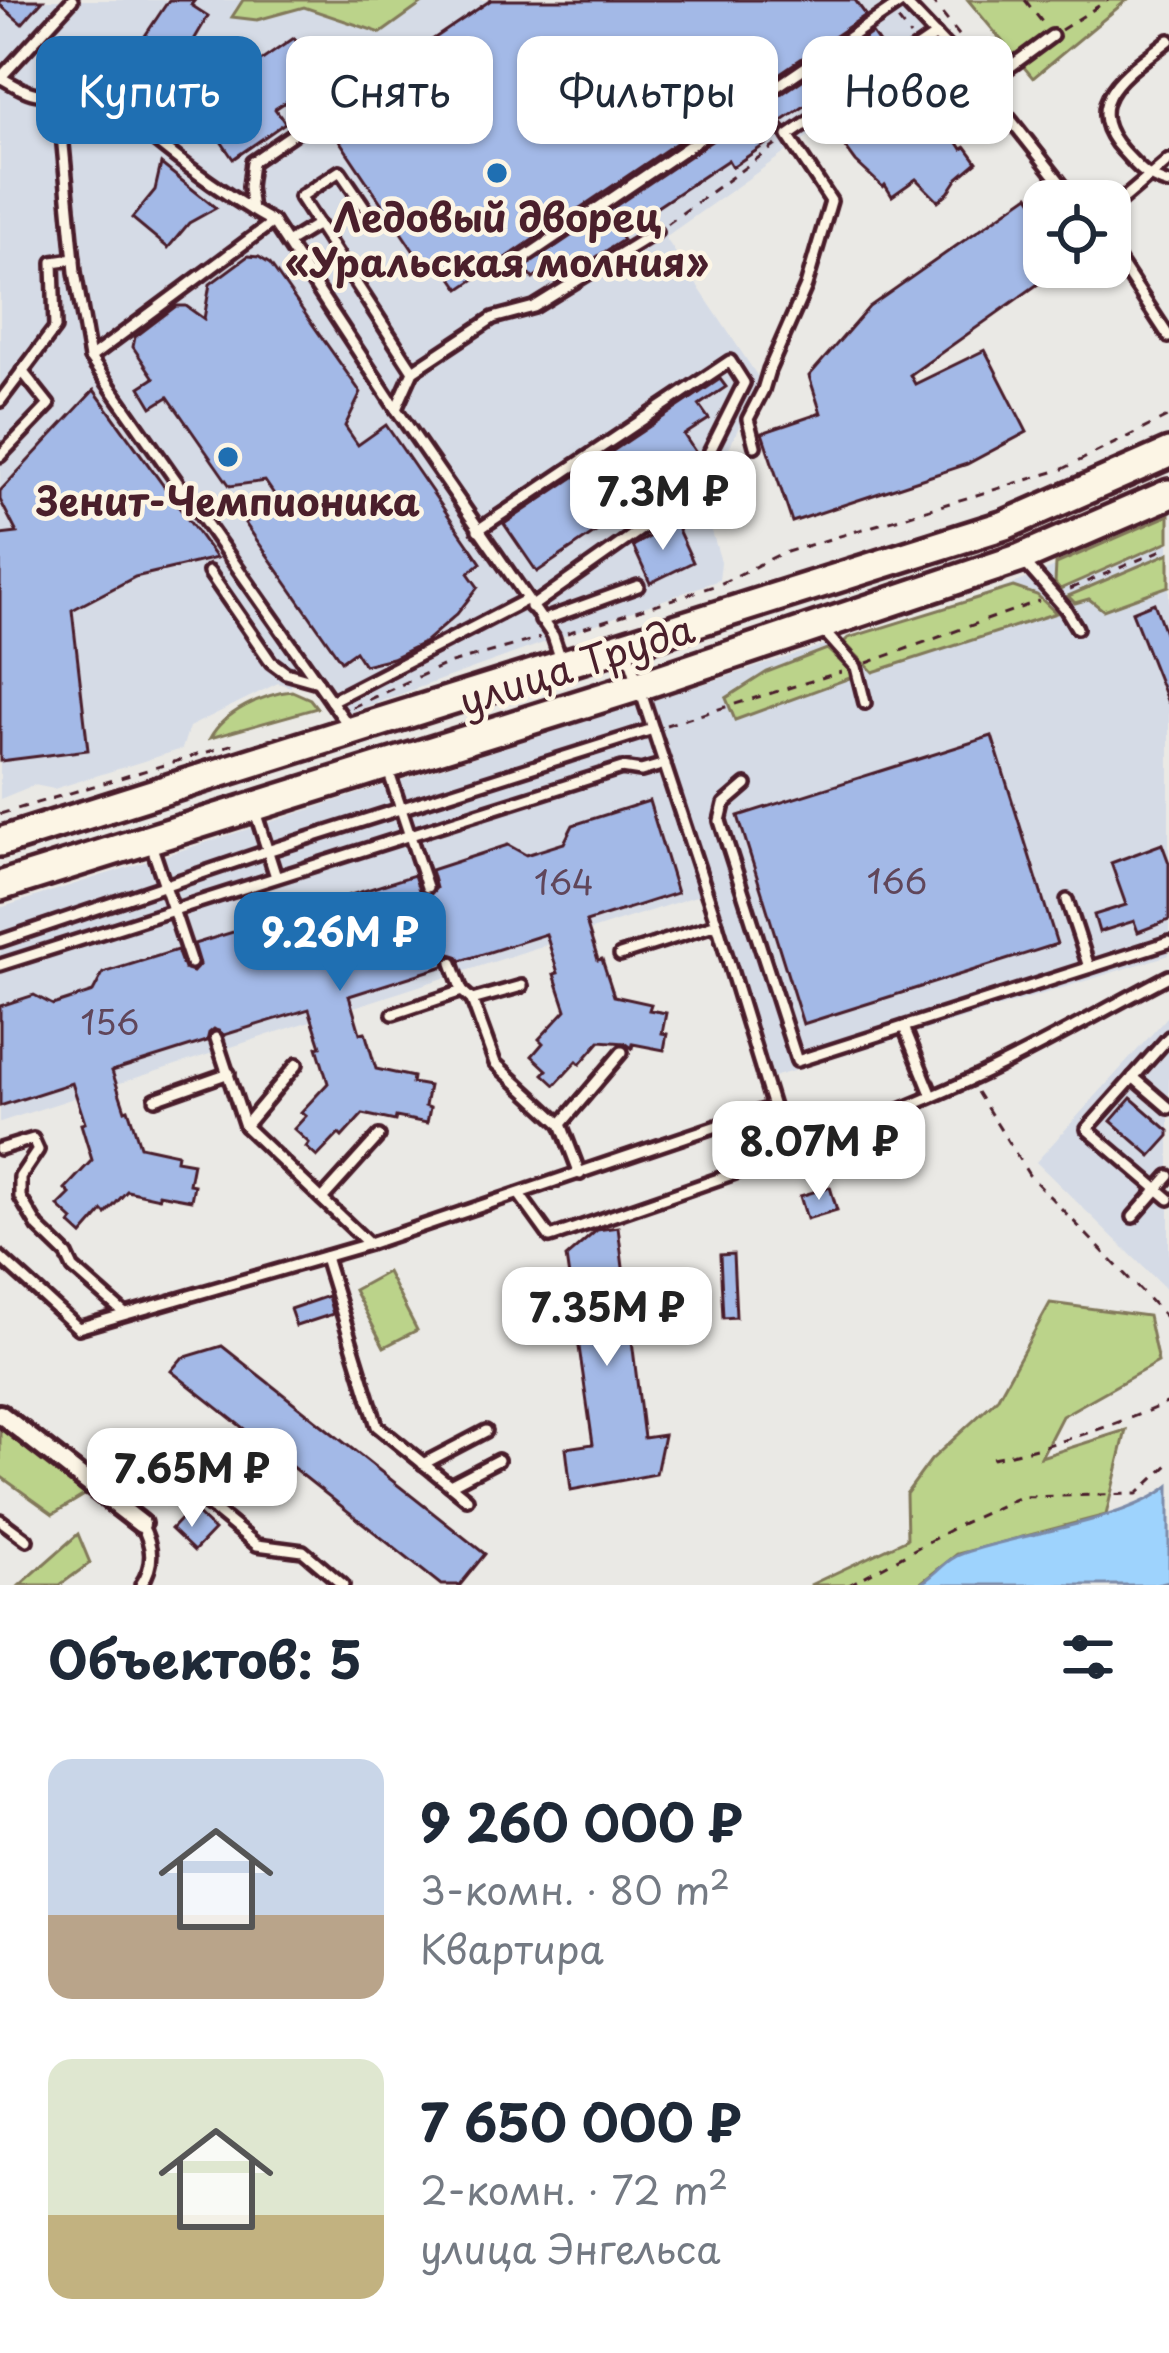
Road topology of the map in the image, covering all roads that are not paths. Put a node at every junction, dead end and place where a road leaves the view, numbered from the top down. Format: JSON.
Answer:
{"nodes":[{"id":1,"x":72,"y":0,"type":"edge"},
{"id":2,"x":903,"y":1,"type":"edge"},
{"id":3,"x":936,"y":35,"type":"joint"},
{"id":4,"x":1052,"y":36,"type":"road end"},
{"id":5,"x":1169,"y":40,"type":"edge"},
{"id":6,"x":1013,"y":64,"type":"edge"},
{"id":7,"x":0,"y":77,"type":"edge"},
{"id":8,"x":36,"y":95,"type":"edge"},
{"id":9,"x":1013,"y":123,"type":"edge"},
{"id":10,"x":286,"y":139,"type":"edge"},
{"id":11,"x":63,"y":144,"type":"edge"},
{"id":12,"x":159,"y":144,"type":"edge"},
{"id":13,"x":1169,"y":160,"type":"edge"},
{"id":14,"x":1148,"y":178,"type":"junction"},
{"id":15,"x":1059,"y":180,"type":"edge"},
{"id":16,"x":1169,"y":184,"type":"edge"},
{"id":17,"x":1131,"y":192,"type":"edge"},
{"id":18,"x":252,"y":210,"type":"junction"},
{"id":19,"x":368,"y":212,"type":"dead end"},
{"id":20,"x":273,"y":222,"type":"junction"},
{"id":21,"x":318,"y":224,"type":"junction"},
{"id":22,"x":656,"y":232,"type":"road end"},
{"id":23,"x":286,"y":243,"type":"junction"},
{"id":24,"x":524,"y":258,"type":"dead end"},
{"id":25,"x":74,"y":259,"type":"junction"},
{"id":26,"x":1131,"y":280,"type":"edge"},
{"id":27,"x":1169,"y":338,"type":"edge"},
{"id":28,"x":91,"y":358,"type":"junction"},
{"id":29,"x":22,"y":371,"type":"junction"},
{"id":30,"x":413,"y":371,"type":"junction"},
{"id":31,"x":0,"y":401,"type":"edge"},
{"id":32,"x":396,"y":409,"type":"junction"},
{"id":33,"x":755,"y":446,"type":"dead end"},
{"id":34,"x":1169,"y":453,"type":"edge"},
{"id":35,"x":0,"y":456,"type":"edge"},
{"id":36,"x":1169,"y":494,"type":"edge"},
{"id":37,"x":478,"y":530,"type":"junction"},
{"id":38,"x":1021,"y":558,"type":"junction"},
{"id":39,"x":209,"y":572,"type":"dead end"},
{"id":40,"x":638,"y":586,"type":"dead end"},
{"id":41,"x":529,"y":604,"type":"junction"},
{"id":42,"x":541,"y":621,"type":"junction"},
{"id":43,"x":818,"y":625,"type":"junction"},
{"id":44,"x":1077,"y":628,"type":"dead end"},
{"id":45,"x":625,"y":645,"type":"junction"},
{"id":46,"x":563,"y":665,"type":"junction"},
{"id":47,"x":318,"y":682,"type":"junction"},
{"id":48,"x":639,"y":686,"type":"junction"},
{"id":49,"x":331,"y":701,"type":"junction"},
{"id":50,"x":865,"y":703,"type":"dead end"},
{"id":51,"x":576,"y":706,"type":"junction"},
{"id":52,"x":345,"y":721,"type":"junction"},
{"id":53,"x":653,"y":729,"type":"junction"},
{"id":54,"x":664,"y":764,"type":"junction"},
{"id":55,"x":386,"y":765,"type":"junction"},
{"id":56,"x":746,"y":785,"type":"dead end"},
{"id":57,"x":253,"y":806,"type":"junction"},
{"id":58,"x":401,"y":808,"type":"junction"},
{"id":59,"x":410,"y":835,"type":"junction"},
{"id":60,"x":150,"y":839,"type":"junction"},
{"id":61,"x":0,"y":842,"type":"edge"},
{"id":62,"x":267,"y":851,"type":"junction"},
{"id":63,"x":275,"y":877,"type":"junction"},
{"id":64,"x":0,"y":886,"type":"edge"},
{"id":65,"x":165,"y":886,"type":"junction"},
{"id":66,"x":427,"y":887,"type":"dead end"},
{"id":67,"x":1067,"y":900,"type":"dead end"},
{"id":68,"x":173,"y":910,"type":"junction"},
{"id":69,"x":717,"y":924,"type":"junction"},
{"id":70,"x":0,"y":941,"type":"edge"},
{"id":71,"x":1169,"y":942,"type":"edge"},
{"id":72,"x":620,"y":955,"type":"dead end"},
{"id":73,"x":191,"y":963,"type":"dead end"},
{"id":74,"x":452,"y":963,"type":"dead end"},
{"id":75,"x":0,"y":965,"type":"edge"},
{"id":76,"x":1089,"y":968,"type":"junction"},
{"id":77,"x":1169,"y":976,"type":"edge"},
{"id":78,"x":522,"y":986,"type":"dead end"},
{"id":79,"x":462,"y":991,"type":"junction"},
{"id":80,"x":472,"y":1000,"type":"junction"},
{"id":81,"x":393,"y":1013,"type":"dead end"},
{"id":82,"x":904,"y":1027,"type":"junction"},
{"id":83,"x":1169,"y":1037,"type":"edge"},
{"id":84,"x":216,"y":1038,"type":"dead end"},
{"id":85,"x":622,"y":1052,"type":"dead end"},
{"id":86,"x":296,"y":1064,"type":"dead end"},
{"id":87,"x":229,"y":1072,"type":"junction"},
{"id":88,"x":1133,"y":1076,"type":"junction"},
{"id":89,"x":932,"y":1096,"type":"junction"},
{"id":90,"x":155,"y":1099,"type":"dead end"},
{"id":91,"x":1169,"y":1108,"type":"edge"},
{"id":92,"x":561,"y":1124,"type":"junction"},
{"id":93,"x":245,"y":1126,"type":"junction"},
{"id":94,"x":380,"y":1136,"type":"dead end"},
{"id":95,"x":0,"y":1149,"type":"edge"},
{"id":96,"x":580,"y":1174,"type":"junction"},
{"id":97,"x":1169,"y":1176,"type":"edge"},
{"id":98,"x":1157,"y":1189,"type":"junction"},
{"id":99,"x":519,"y":1194,"type":"junction"},
{"id":100,"x":322,"y":1199,"type":"junction"},
{"id":101,"x":1169,"y":1199,"type":"edge"},
{"id":102,"x":1132,"y":1217,"type":"dead end"},
{"id":103,"x":369,"y":1244,"type":"junction"},
{"id":104,"x":0,"y":1257,"type":"edge"},
{"id":105,"x":325,"y":1257,"type":"junction"},
{"id":106,"x":124,"y":1313,"type":"junction"},
{"id":107,"x":0,"y":1414,"type":"edge"},
{"id":108,"x":486,"y":1431,"type":"dead end"},
{"id":109,"x":498,"y":1460,"type":"dead end"},
{"id":110,"x":423,"y":1464,"type":"junction"},
{"id":111,"x":450,"y":1486,"type":"junction"},
{"id":112,"x":97,"y":1490,"type":"junction"},
{"id":113,"x":467,"y":1499,"type":"dead end"},
{"id":114,"x":0,"y":1520,"type":"edge"},
{"id":115,"x":141,"y":1524,"type":"joint"},
{"id":116,"x":27,"y":1540,"type":"dead end"},
{"id":117,"x":141,"y":1585,"type":"edge"},
{"id":118,"x":343,"y":1585,"type":"edge"}],
"edges":[{"from":1,"to":7,"type":"lane"},
{"from":2,"to":3,"type":"lane"},
{"from":2,"to":24,"type":"lane"},
{"from":3,"to":33,"type":"lane"},
{"from":4,"to":6,"type":"lane"},
{"from":5,"to":14,"type":"lane"},
{"from":7,"to":8,"type":"lane"},
{"from":9,"to":15,"type":"lane"},
{"from":10,"to":18,"type":"lane"},
{"from":11,"to":25,"type":"lane"},
{"from":12,"to":18,"type":"lane"},
{"from":13,"to":14,"type":"lane"},
{"from":14,"to":16,"type":"lane"},
{"from":14,"to":17,"type":"lane"},
{"from":18,"to":20,"type":"lane"},
{"from":19,"to":21,"type":"lane"},
{"from":20,"to":23,"type":"lane"},
{"from":20,"to":28,"type":"lane"},
{"from":21,"to":23,"type":"lane"},
{"from":21,"to":30,"type":"lane"},
{"from":22,"to":30,"type":"lane"},
{"from":23,"to":32,"type":"lane"},
{"from":25,"to":28,"type":"lane"},
{"from":25,"to":29,"type":"lane"},
{"from":26,"to":27,"type":"lane"},
{"from":28,"to":47,"type":"lane"},
{"from":29,"to":31,"type":"lane"},
{"from":29,"to":35,"type":"lane"},
{"from":30,"to":32,"type":"lane"},
{"from":32,"to":37,"type":"lane"},
{"from":34,"to":45,"type":"main road","name":"улица Труда"},
{"from":36,"to":38,"type":"main road","name":"улица Труда"},
{"from":37,"to":41,"type":"lane"},
{"from":37,"to":41,"type":"lane"},
{"from":38,"to":43,"type":"main road","name":"улица Труда"},
{"from":38,"to":44,"type":"lane"},
{"from":39,"to":47,"type":"lane"},
{"from":40,"to":42,"type":"lane"},
{"from":41,"to":42,"type":"lane"},
{"from":41,"to":49,"type":"lane"},
{"from":42,"to":46,"type":"lane"},
{"from":43,"to":48,"type":"main road","name":"улица Труда"},
{"from":43,"to":50,"type":"lane"},
{"from":45,"to":46,"type":"main road","name":"улица Труда"},
{"from":45,"to":48,"type":"lane"},
{"from":46,"to":51,"type":"main road"},
{"from":46,"to":52,"type":"main road","name":"улица Труда"},
{"from":47,"to":49,"type":"lane"},
{"from":48,"to":51,"type":"main road","name":"улица Труда"},
{"from":48,"to":53,"type":"lane"},
{"from":49,"to":52,"type":"lane"},
{"from":51,"to":55,"type":"main road","name":"улица Труда"},
{"from":52,"to":61,"type":"main road","name":"улица Труда"},
{"from":53,"to":54,"type":"lane"},
{"from":53,"to":58,"type":"lane"},
{"from":54,"to":59,"type":"lane"},
{"from":54,"to":69,"type":"lane"},
{"from":55,"to":57,"type":"main road","name":"улица Труда"},
{"from":55,"to":58,"type":"lane"},
{"from":56,"to":82,"type":"lane"},
{"from":57,"to":60,"type":"main road","name":"улица Труда"},
{"from":57,"to":62,"type":"lane"},
{"from":58,"to":59,"type":"lane"},
{"from":58,"to":62,"type":"lane"},
{"from":59,"to":63,"type":"lane"},
{"from":59,"to":66,"type":"lane"},
{"from":60,"to":64,"type":"main road","name":"улица Труда"},
{"from":60,"to":65,"type":"lane"},
{"from":62,"to":63,"type":"lane"},
{"from":62,"to":65,"type":"lane"},
{"from":63,"to":68,"type":"lane"},
{"from":65,"to":68,"type":"lane"},
{"from":65,"to":70,"type":"lane"},
{"from":67,"to":76,"type":"lane"},
{"from":68,"to":73,"type":"lane"},
{"from":68,"to":75,"type":"lane"},
{"from":69,"to":72,"type":"lane"},
{"from":69,"to":96,"type":"lane"},
{"from":71,"to":76,"type":"lane"},
{"from":74,"to":79,"type":"lane"},
{"from":76,"to":82,"type":"lane"},
{"from":77,"to":89,"type":"lane"},
{"from":78,"to":80,"type":"lane"},
{"from":79,"to":80,"type":"lane"},
{"from":79,"to":81,"type":"lane"},
{"from":80,"to":92,"type":"lane"},
{"from":82,"to":89,"type":"lane"},
{"from":83,"to":88,"type":"lane"},
{"from":84,"to":87,"type":"lane"},
{"from":85,"to":92,"type":"lane"},
{"from":86,"to":93,"type":"lane"},
{"from":87,"to":90,"type":"lane"},
{"from":87,"to":93,"type":"lane"},
{"from":88,"to":91,"type":"lane"},
{"from":88,"to":98,"type":"lane"},
{"from":89,"to":99,"type":"lane"},
{"from":92,"to":96,"type":"lane"},
{"from":93,"to":100,"type":"lane"},
{"from":94,"to":100,"type":"lane"},
{"from":95,"to":106,"type":"lane"},
{"from":96,"to":99,"type":"lane"},
{"from":97,"to":98,"type":"lane"},
{"from":98,"to":101,"type":"lane"},
{"from":98,"to":102,"type":"lane"},
{"from":99,"to":103,"type":"lane"},
{"from":100,"to":103,"type":"lane"},
{"from":103,"to":105,"type":"lane"},
{"from":104,"to":106,"type":"lane"},
{"from":105,"to":106,"type":"lane"},
{"from":105,"to":110,"type":"lane"},
{"from":107,"to":112,"type":"street"},
{"from":108,"to":110,"type":"lane"},
{"from":109,"to":111,"type":"lane"},
{"from":110,"to":111,"type":"lane"},
{"from":111,"to":113,"type":"lane"},
{"from":112,"to":115,"type":"street"},
{"from":112,"to":118,"type":"lane"},
{"from":114,"to":116,"type":"lane"},
{"from":115,"to":117,"type":"lane"}]}
